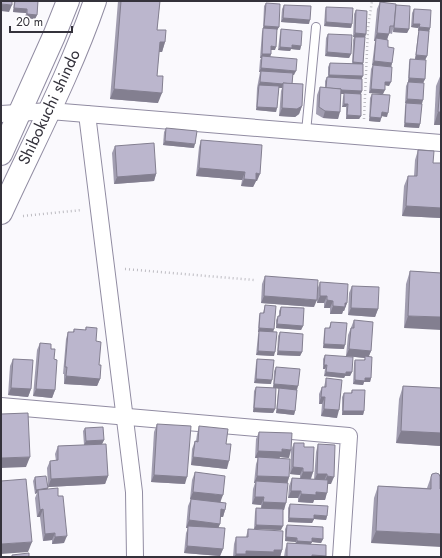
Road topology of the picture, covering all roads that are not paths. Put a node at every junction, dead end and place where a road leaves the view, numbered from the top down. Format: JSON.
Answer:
{"nodes":[{"id":1,"x":68,"y":1,"type":"edge"},
{"id":2,"x":95,"y":1,"type":"edge"},
{"id":3,"x":316,"y":27,"type":"dead end"},
{"id":4,"x":50,"y":111,"type":"junction"},
{"id":5,"x":10,"y":113,"type":"edge"},
{"id":6,"x":88,"y":114,"type":"junction"},
{"id":7,"x":306,"y":132,"type":"junction"},
{"id":8,"x":441,"y":144,"type":"edge"},
{"id":9,"x":1,"y":154,"type":"edge"},
{"id":10,"x":1,"y":213,"type":"edge"},
{"id":11,"x":1,"y":406,"type":"edge"},
{"id":12,"x":126,"y":416,"type":"junction"},
{"id":13,"x":134,"y":557,"type":"edge"},
{"id":14,"x":341,"y":557,"type":"edge"}],
"edges":[{"from":1,"to":5,"type":"street","name":"Shibokuchi shindo"},
{"from":2,"to":4,"type":"street","name":"Shibokuchi shindo"},
{"from":3,"to":7,"type":"lane"},
{"from":4,"to":5,"type":"street"},
{"from":4,"to":6,"type":"street"},
{"from":4,"to":10,"type":"street","name":"Shibokuchi shindo"},
{"from":5,"to":9,"type":"street","name":"Shibokuchi shindo"},
{"from":6,"to":7,"type":"street"},
{"from":6,"to":12,"type":"street"},
{"from":7,"to":8,"type":"street"},
{"from":11,"to":12,"type":"street"},
{"from":12,"to":13,"type":"street"},
{"from":12,"to":14,"type":"street"}]}
